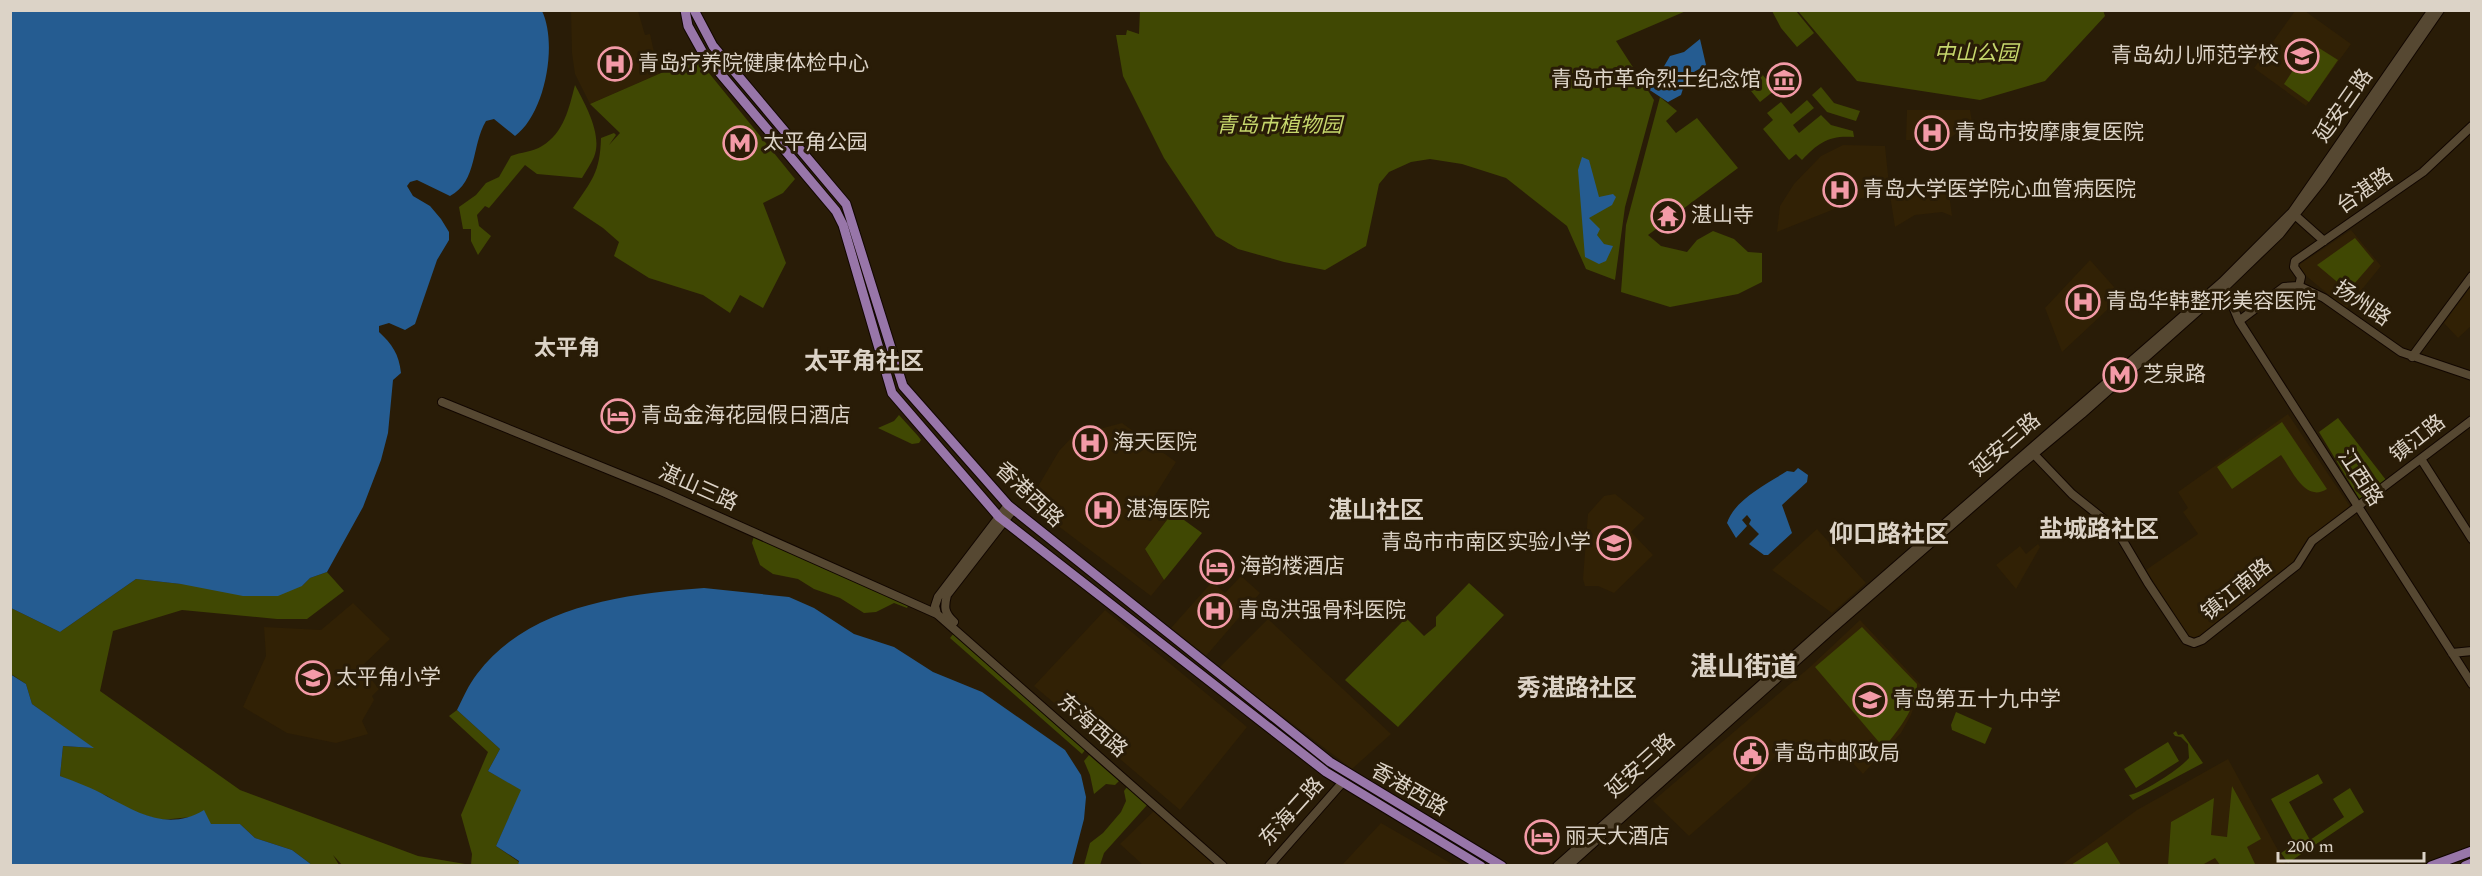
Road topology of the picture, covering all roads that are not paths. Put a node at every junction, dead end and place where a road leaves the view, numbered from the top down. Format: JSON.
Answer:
{"nodes":[{"id":1,"x":685,"y":10,"type":"edge"},
{"id":2,"x":694,"y":10,"type":"edge"},
{"id":3,"x":2432,"y":10,"type":"edge"},
{"id":4,"x":2440,"y":10,"type":"edge"},
{"id":5,"x":2472,"y":126,"type":"edge"},
{"id":6,"x":2296,"y":216,"type":"junction"},
{"id":7,"x":2324,"y":241,"type":"junction"},
{"id":8,"x":2472,"y":276,"type":"edge"},
{"id":9,"x":2223,"y":285,"type":"junction"},
{"id":10,"x":2299,"y":286,"type":"junction"},
{"id":11,"x":2238,"y":321,"type":"junction"},
{"id":12,"x":2412,"y":357,"type":"junction"},
{"id":13,"x":2472,"y":376,"type":"edge"},
{"id":14,"x":442,"y":402,"type":"dead end"},
{"id":15,"x":2472,"y":420,"type":"edge"},
{"id":16,"x":2031,"y":451,"type":"junction"},
{"id":17,"x":2421,"y":459,"type":"junction"},
{"id":18,"x":1011,"y":508,"type":"junction"},
{"id":19,"x":2357,"y":508,"type":"junction"},
{"id":20,"x":1001,"y":519,"type":"junction"},
{"id":21,"x":2472,"y":539,"type":"edge"},
{"id":22,"x":937,"y":614,"type":"junction"},
{"id":23,"x":2472,"y":651,"type":"edge"},
{"id":24,"x":2452,"y":653,"type":"junction"},
{"id":25,"x":2472,"y":684,"type":"edge"},
{"id":26,"x":1342,"y":783,"type":"junction"},
{"id":27,"x":2472,"y":851,"type":"edge"},
{"id":28,"x":2472,"y":863,"type":"edge"},
{"id":29,"x":1223,"y":866,"type":"edge"},
{"id":30,"x":1232,"y":866,"type":"edge"},
{"id":31,"x":1269,"y":866,"type":"edge"},
{"id":32,"x":1481,"y":866,"type":"edge"},
{"id":33,"x":1502,"y":866,"type":"edge"},
{"id":34,"x":1557,"y":866,"type":"edge"},
{"id":35,"x":1569,"y":866,"type":"edge"},
{"id":36,"x":2431,"y":866,"type":"edge"},
{"id":37,"x":2464,"y":866,"type":"edge"}],
"edges":[{"from":1,"to":20,"type":"main road","name":"香港西路"},
{"from":2,"to":18,"type":"main road","name":"香港西路"},
{"from":3,"to":9,"type":"main road","name":"延安三路"},
{"from":4,"to":6,"type":"main road","name":"延安三路"},
{"from":5,"to":7,"type":"main road","name":"台湛路"},
{"from":6,"to":7,"type":"main road"},
{"from":6,"to":9,"type":"main road","name":"延安三路"},
{"from":7,"to":10,"type":"main road","name":"台湛路"},
{"from":8,"to":12,"type":"main road"},
{"from":9,"to":11,"type":"main road","name":"江西路"},
{"from":9,"to":16,"type":"main road","name":"延安三路"},
{"from":10,"to":11,"type":"main road"},
{"from":10,"to":12,"type":"main road","name":"扬州路"},
{"from":11,"to":19,"type":"main road","name":"江西路"},
{"from":12,"to":13,"type":"main road","name":"扬州路"},
{"from":14,"to":22,"type":"main road","name":"湛山三路"},
{"from":15,"to":17,"type":"main road","name":"镇江路"},
{"from":16,"to":19,"type":"main road","name":"镇江南路"},
{"from":16,"to":34,"type":"main road","name":"延安三路"},
{"from":16,"to":35,"type":"main road","name":"延安三路"},
{"from":17,"to":19,"type":"main road","name":"镇江路"},
{"from":17,"to":21,"type":"main road"},
{"from":18,"to":20,"type":"main road"},
{"from":18,"to":33,"type":"main road","name":"香港西路"},
{"from":19,"to":24,"type":"main road","name":"江西路"},
{"from":20,"to":22,"type":"main road"},
{"from":20,"to":26,"type":"main road","name":"香港西路"},
{"from":20,"to":30,"type":"main road","name":"东海西路"},
{"from":22,"to":29,"type":"main road","name":"东海西路"},
{"from":23,"to":24,"type":"main road"},
{"from":24,"to":25,"type":"main road","name":"江西路"},
{"from":26,"to":31,"type":"main road","name":"东海二路"},
{"from":26,"to":32,"type":"main road","name":"香港西路"},
{"from":27,"to":36,"type":"main road"},
{"from":28,"to":37,"type":"main road"}]}
